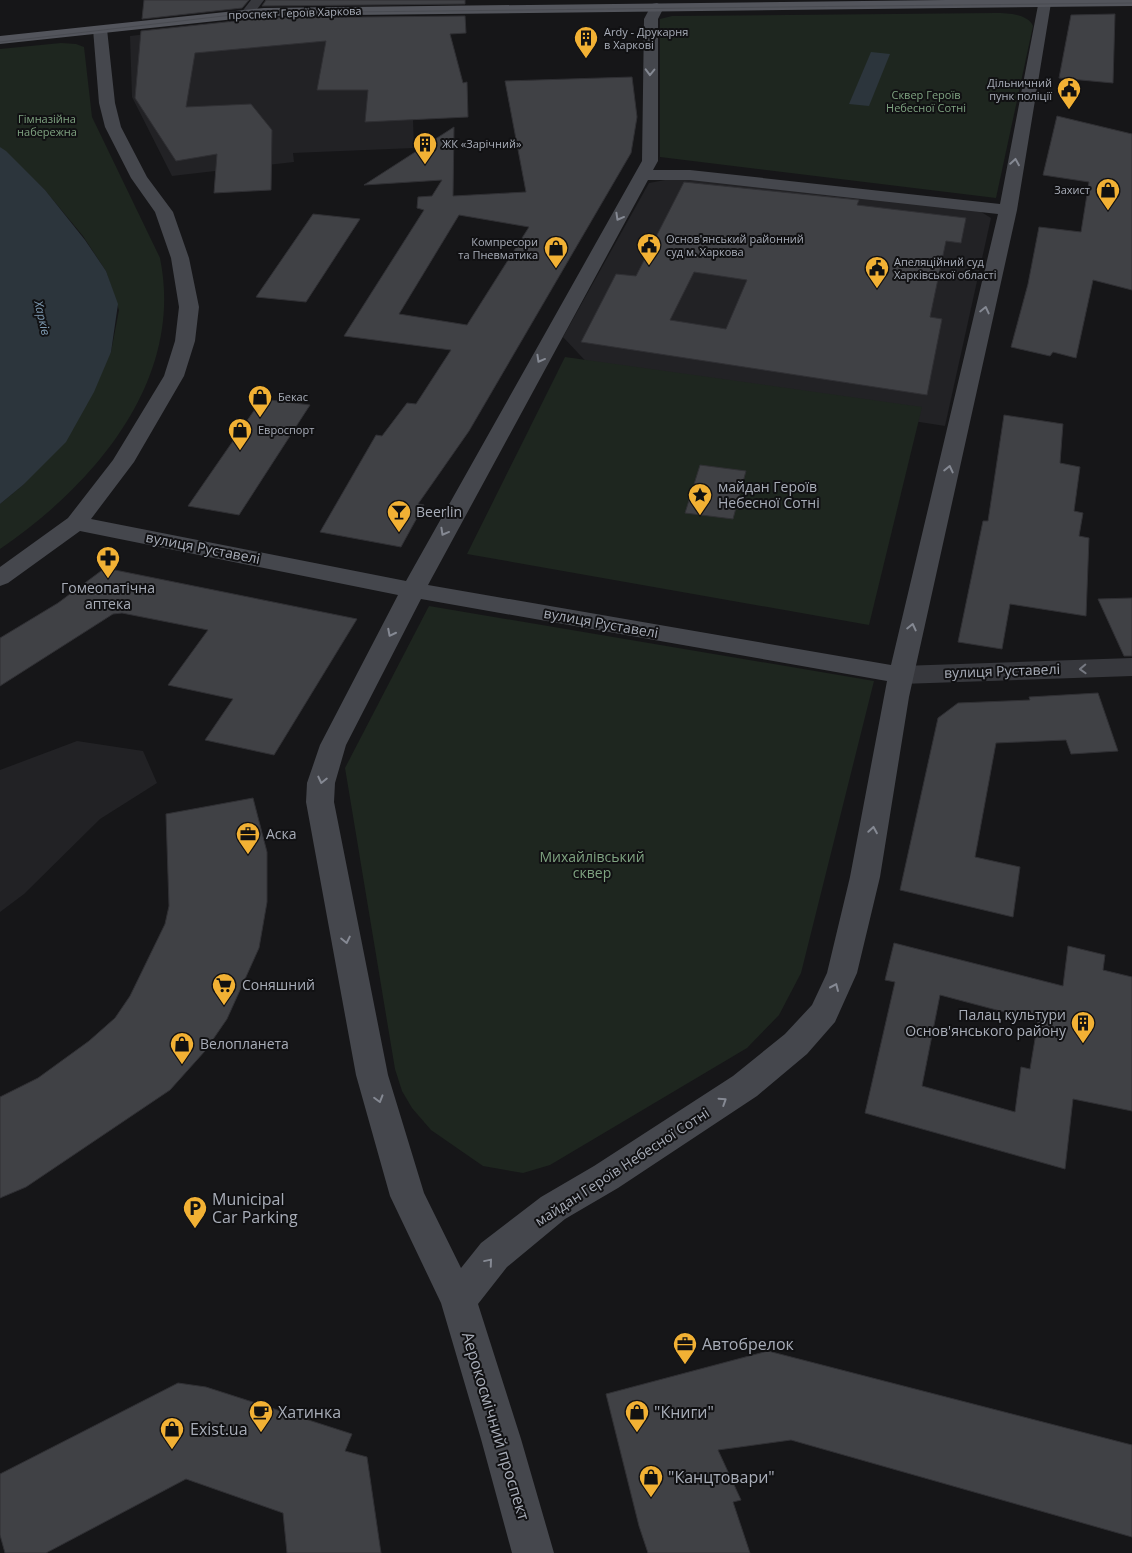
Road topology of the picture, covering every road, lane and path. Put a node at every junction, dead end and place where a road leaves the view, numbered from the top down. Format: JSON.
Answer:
{"nodes":[{"id":1,"x":258,"y":0,"type":"edge"},
{"id":2,"x":1044,"y":2,"type":"edge"},
{"id":3,"x":1132,"y":2,"type":"edge"},
{"id":4,"x":659,"y":4,"type":"edge"},
{"id":5,"x":247,"y":13,"type":"junction"},
{"id":6,"x":100,"y":29,"type":"junction"},
{"id":7,"x":0,"y":40,"type":"edge"},
{"id":8,"x":642,"y":175,"type":"junction"},
{"id":9,"x":1008,"y":210,"type":"junction"},
{"id":10,"x":76,"y":522,"type":"junction"},
{"id":11,"x":0,"y":578,"type":"edge"},
{"id":12,"x":412,"y":590,"type":"junction"},
{"id":13,"x":1132,"y":667,"type":"edge"},
{"id":14,"x":901,"y":674,"type":"junction"},
{"id":15,"x":458,"y":1300,"type":"junction"},
{"id":16,"x":534,"y":1553,"type":"edge"}],
"edges":[{"from":1,"to":5,"type":"street"},
{"from":2,"to":3,"type":"main road","name":"проспект Героїв Харкова"},
{"from":2,"to":4,"type":"main road","name":"проспект Героїв Харкова"},
{"from":9,"to":2,"type":"main road","name":"майдан Героїв Небесної Сотні","one_way":true},
{"from":4,"to":5,"type":"main road","name":"проспект Героїв Харкова"},
{"from":4,"to":8,"type":"main road","one_way":true},
{"from":5,"to":6,"type":"main road","name":"проспект Героїв Харкова"},
{"from":6,"to":7,"type":"main road","name":"проспект Героїв Харкова"},
{"from":6,"to":10,"type":"main road"},
{"from":8,"to":9,"type":"main road"},
{"from":8,"to":12,"type":"main road","one_way":true},
{"from":14,"to":9,"type":"main road","name":"майдан Героїв Небесної Сотні","one_way":true},
{"from":10,"to":11,"type":"main road"},
{"from":10,"to":12,"type":"main road","name":"вулиця Руставелі"},
{"from":12,"to":14,"type":"main road","name":"вулиця Руставелі"},
{"from":12,"to":15,"type":"main road","one_way":true},
{"from":13,"to":14,"type":"street","name":"вулиця Руставелі","one_way":true},
{"from":15,"to":14,"type":"main road","name":"майдан Героїв Небесної Сотні","one_way":true},
{"from":15,"to":16,"type":"main road","name":"Аерокосмічний проспект"}]}
